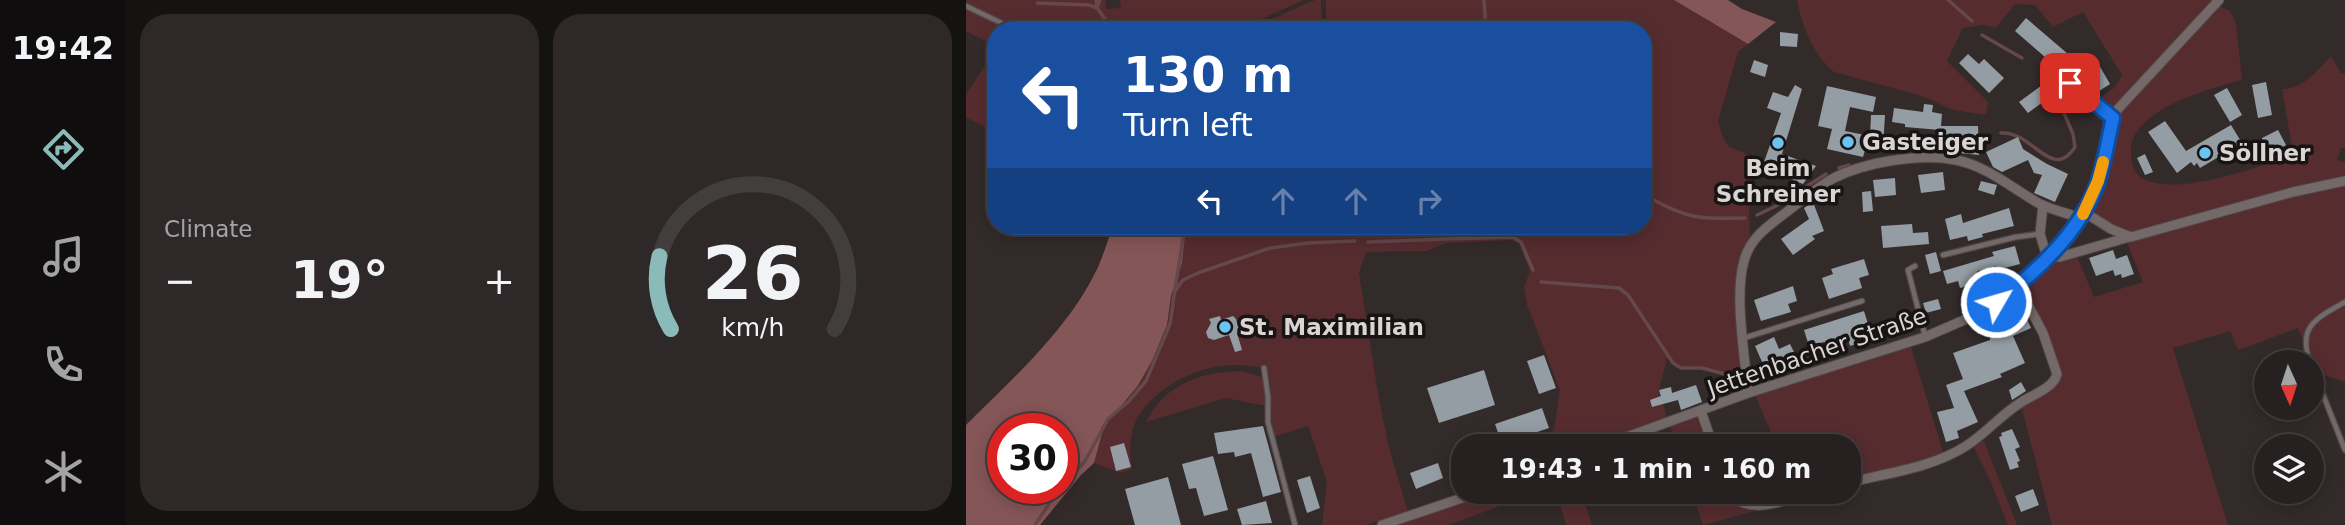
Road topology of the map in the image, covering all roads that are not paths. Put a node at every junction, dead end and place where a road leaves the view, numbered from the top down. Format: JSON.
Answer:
{"nodes":[{"id":1,"x":2219,"y":0,"type":"edge"},
{"id":2,"x":966,"y":6,"type":"edge"},
{"id":3,"x":997,"y":21,"type":"edge"},
{"id":4,"x":2070,"y":83,"type":"dead end"},
{"id":5,"x":2113,"y":118,"type":"junction"},
{"id":6,"x":2345,"y":181,"type":"edge"},
{"id":7,"x":2043,"y":205,"type":"junction"},
{"id":8,"x":2082,"y":215,"type":"junction"},
{"id":9,"x":2040,"y":234,"type":"junction"},
{"id":10,"x":2131,"y":237,"type":"junction"},
{"id":11,"x":1943,"y":256,"type":"dead end"},
{"id":12,"x":2047,"y":257,"type":"junction"},
{"id":13,"x":1915,"y":266,"type":"dead end"},
{"id":14,"x":2018,"y":286,"type":"junction"},
{"id":15,"x":1863,"y":300,"type":"dead end"},
{"id":16,"x":2345,"y":302,"type":"edge"},
{"id":17,"x":1925,"y":337,"type":"junction"},
{"id":18,"x":1744,"y":338,"type":"junction"},
{"id":19,"x":2307,"y":350,"type":"edge"},
{"id":20,"x":1264,"y":368,"type":"dead end"},
{"id":21,"x":1748,"y":393,"type":"junction"},
{"id":22,"x":2324,"y":398,"type":"edge"},
{"id":23,"x":1700,"y":411,"type":"junction"},
{"id":24,"x":1636,"y":434,"type":"edge"},
{"id":25,"x":1709,"y":434,"type":"edge"},
{"id":26,"x":2345,"y":450,"type":"edge"},
{"id":27,"x":1861,"y":480,"type":"edge"},
{"id":28,"x":1451,"y":502,"type":"edge"},
{"id":29,"x":1740,"y":504,"type":"edge"},
{"id":30,"x":1762,"y":504,"type":"edge"},
{"id":31,"x":1295,"y":525,"type":"edge"},
{"id":32,"x":1382,"y":525,"type":"edge"}],
"edges":[{"from":1,"to":5,"type":"street","name":"Jettenbacher Straße"},
{"from":2,"to":3,"type":"lane"},
{"from":4,"to":5,"type":"street"},
{"from":5,"to":8,"type":"street","name":"Jettenbacher Straße"},
{"from":6,"to":10,"type":"street"},
{"from":7,"to":8,"type":"street"},
{"from":7,"to":9,"type":"street"},
{"from":7,"to":18,"type":"street"},
{"from":8,"to":10,"type":"street"},
{"from":8,"to":12,"type":"street","name":"Jettenbacher Straße"},
{"from":9,"to":11,"type":"lane"},
{"from":9,"to":12,"type":"street"},
{"from":10,"to":12,"type":"street"},
{"from":12,"to":14,"type":"street","name":"Jettenbacher Straße"},
{"from":13,"to":17,"type":"lane"},
{"from":14,"to":17,"type":"street","name":"Jettenbacher Straße"},
{"from":14,"to":27,"type":"street"},
{"from":15,"to":18,"type":"lane"},
{"from":16,"to":19,"type":"lane"},
{"from":17,"to":21,"type":"street","name":"Jettenbacher Straße"},
{"from":18,"to":21,"type":"street"},
{"from":20,"to":31,"type":"lane"},
{"from":21,"to":23,"type":"street","name":"Jettenbacher Straße"},
{"from":22,"to":26,"type":"lane"},
{"from":23,"to":24,"type":"street","name":"Jettenbacher Straße"},
{"from":23,"to":25,"type":"street"},
{"from":28,"to":32,"type":"street"},
{"from":29,"to":30,"type":"street"}]}
